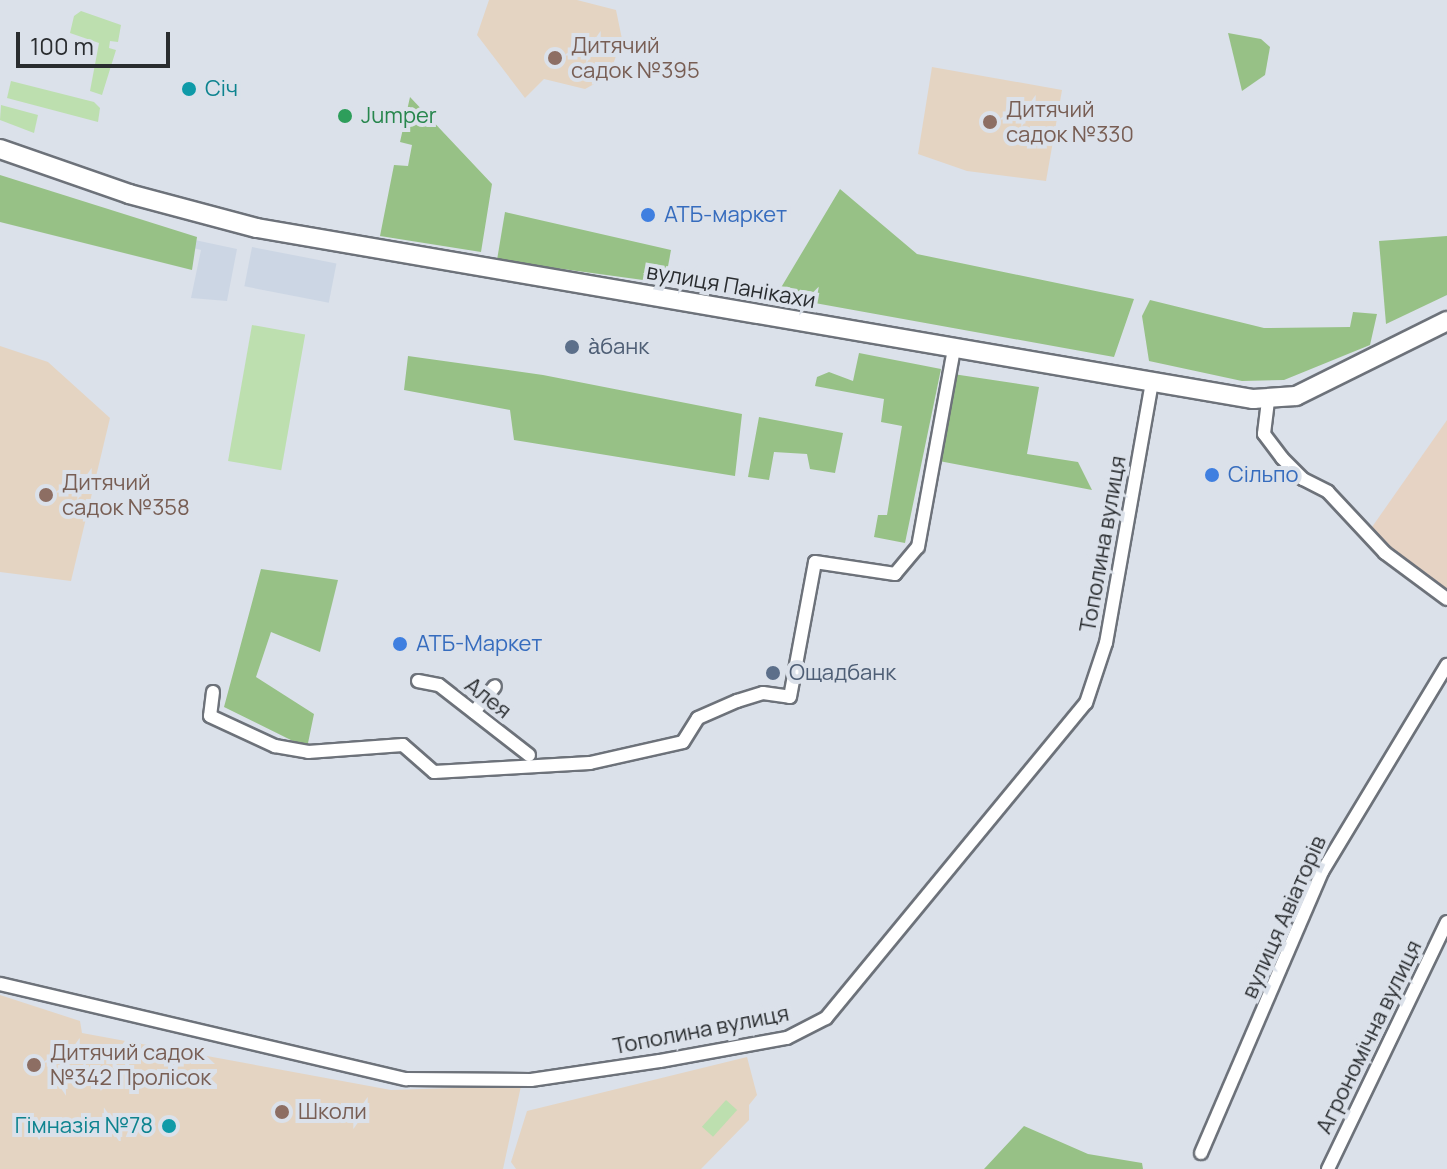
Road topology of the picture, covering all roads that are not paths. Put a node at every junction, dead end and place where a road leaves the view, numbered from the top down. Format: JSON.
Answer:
{"nodes":[{"id":1,"x":0,"y":149,"type":"edge"},
{"id":2,"x":1447,"y":321,"type":"edge"},
{"id":3,"x":954,"y":349,"type":"junction"},
{"id":4,"x":1152,"y":383,"type":"junction"},
{"id":5,"x":1268,"y":401,"type":"junction"},
{"id":6,"x":1447,"y":599,"type":"edge"},
{"id":7,"x":1447,"y":665,"type":"edge"},
{"id":8,"x":418,"y":681,"type":"dead end"},
{"id":9,"x":495,"y":686,"type":"dead end"},
{"id":10,"x":213,"y":692,"type":"dead end"},
{"id":11,"x":474,"y":712,"type":"junction"},
{"id":12,"x":529,"y":755,"type":"dead end"},
{"id":13,"x":1447,"y":922,"type":"edge"},
{"id":14,"x":0,"y":984,"type":"edge"},
{"id":15,"x":1201,"y":1153,"type":"dead end"},
{"id":16,"x":1328,"y":1169,"type":"edge"}],
"edges":[{"from":1,"to":3,"type":"street","name":"вулиця Панікахи"},
{"from":2,"to":5,"type":"street","name":"вулиця Панікахи"},
{"from":3,"to":4,"type":"street","name":"вулиця Панікахи"},
{"from":3,"to":10,"type":"street"},
{"from":4,"to":5,"type":"street","name":"вулиця Панікахи"},
{"from":4,"to":14,"type":"street","name":"Тополина вулиця"},
{"from":5,"to":6,"type":"street"},
{"from":7,"to":15,"type":"street","name":"вулиця Авіаторів"},
{"from":8,"to":11,"type":"street","name":"Алея"},
{"from":9,"to":11,"type":"street"},
{"from":11,"to":12,"type":"street","name":"Алея"},
{"from":13,"to":16,"type":"street","name":"Агрономічна вулиця"}]}
